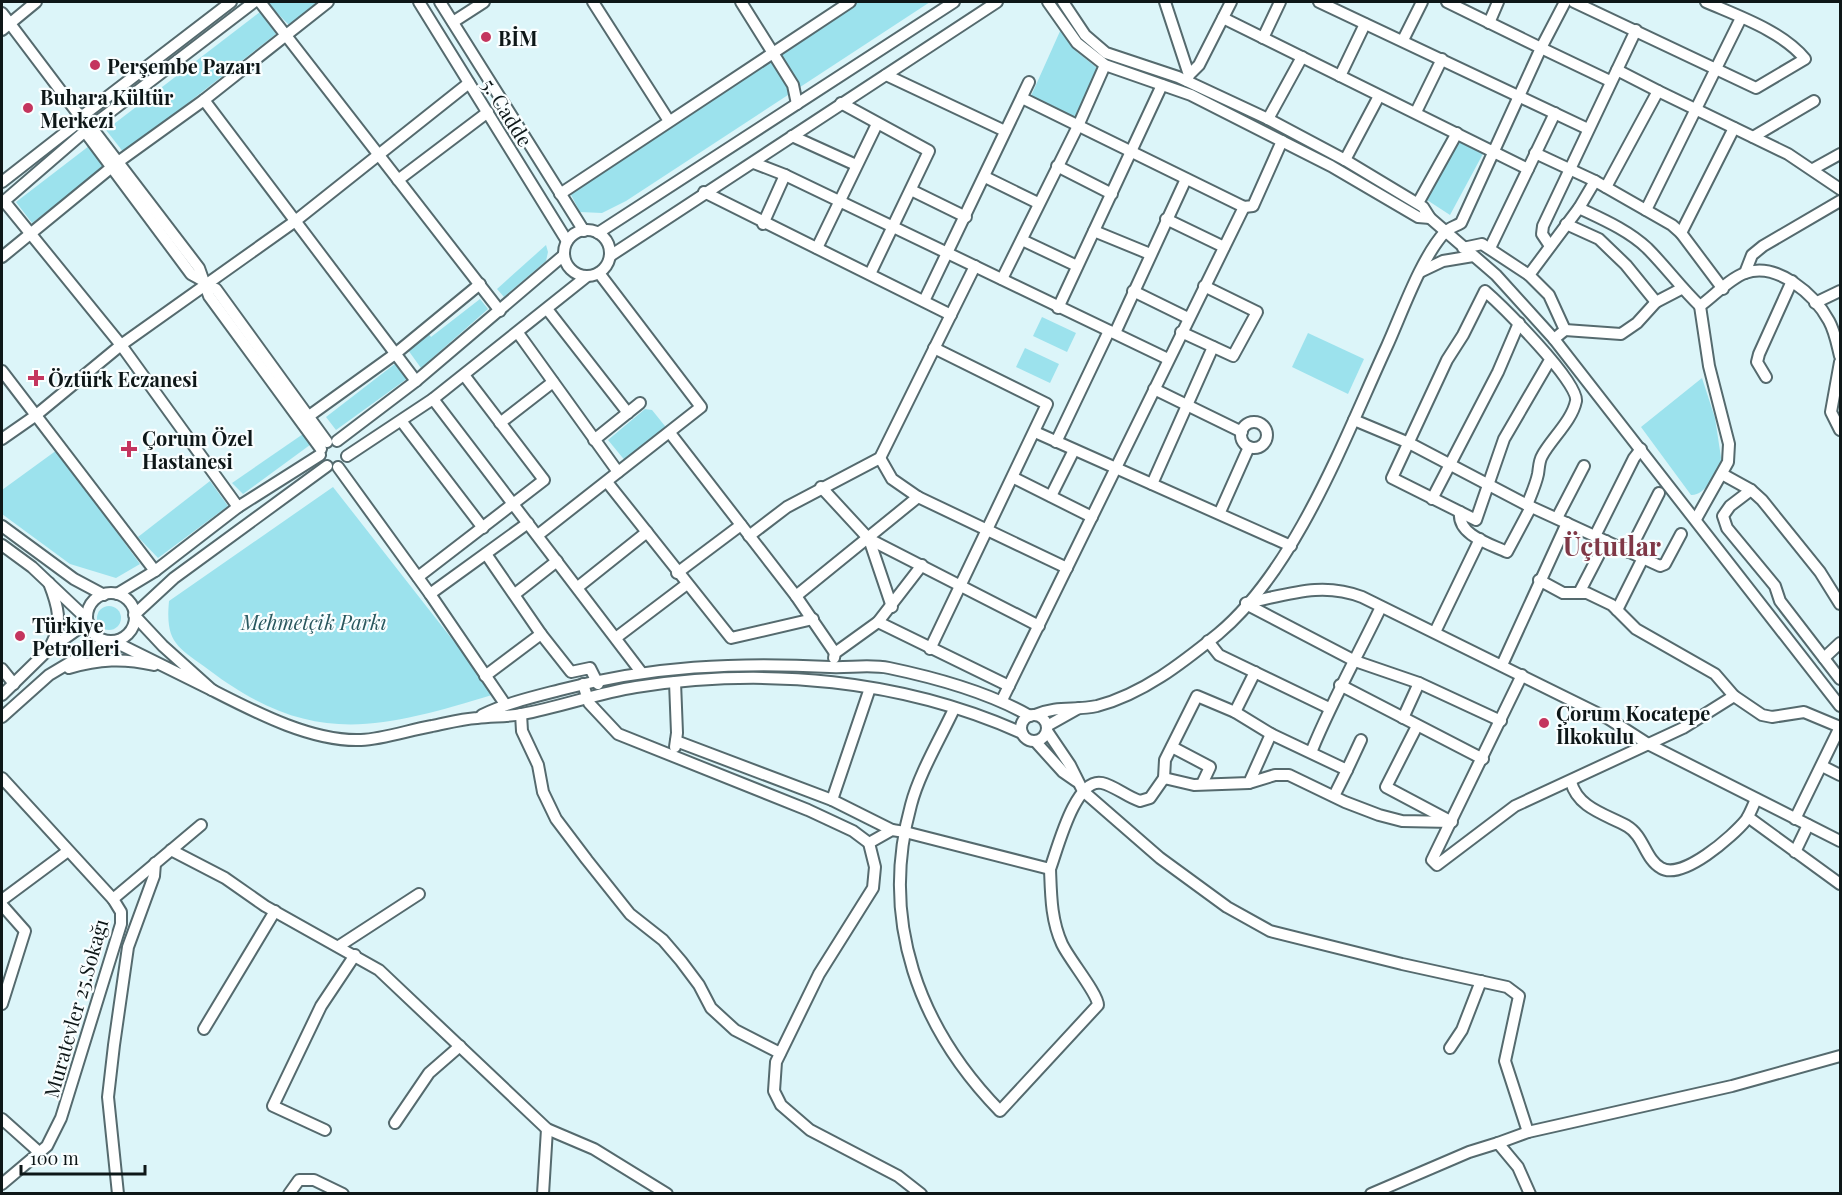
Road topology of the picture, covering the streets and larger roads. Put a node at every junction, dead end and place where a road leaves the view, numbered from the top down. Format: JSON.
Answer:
{"nodes":[{"id":1,"x":36,"y":2,"type":"edge"},
{"id":2,"x":231,"y":2,"type":"edge"},
{"id":3,"x":254,"y":2,"type":"edge"},
{"id":4,"x":260,"y":2,"type":"edge"},
{"id":5,"x":328,"y":2,"type":"edge"},
{"id":6,"x":419,"y":2,"type":"edge"},
{"id":7,"x":440,"y":2,"type":"edge"},
{"id":8,"x":484,"y":2,"type":"edge"},
{"id":9,"x":593,"y":2,"type":"edge"},
{"id":10,"x":741,"y":2,"type":"edge"},
{"id":11,"x":850,"y":2,"type":"edge"},
{"id":12,"x":954,"y":2,"type":"edge"},
{"id":13,"x":997,"y":2,"type":"edge"},
{"id":14,"x":1048,"y":2,"type":"edge"},
{"id":15,"x":1063,"y":2,"type":"edge"},
{"id":16,"x":1165,"y":2,"type":"edge"},
{"id":17,"x":1231,"y":2,"type":"edge"},
{"id":18,"x":1280,"y":2,"type":"edge"},
{"id":19,"x":1422,"y":2,"type":"edge"},
{"id":20,"x":1447,"y":2,"type":"edge"},
{"id":21,"x":1498,"y":2,"type":"edge"},
{"id":22,"x":1565,"y":2,"type":"edge"},
{"id":23,"x":1706,"y":2,"type":"edge"},
{"id":24,"x":1324,"y":3,"type":"edge"},
{"id":25,"x":2,"y":13,"type":"edge"},
{"id":26,"x":1223,"y":18,"type":"junction"},
{"id":27,"x":1741,"y":18,"type":"junction"},
{"id":28,"x":453,"y":22,"type":"junction"},
{"id":29,"x":1489,"y":23,"type":"junction"},
{"id":30,"x":1365,"y":24,"type":"junction"},
{"id":31,"x":5,"y":27,"type":"edge"},
{"id":32,"x":1636,"y":30,"type":"junction"},
{"id":33,"x":285,"y":36,"type":"junction"},
{"id":34,"x":1263,"y":38,"type":"junction"},
{"id":35,"x":1403,"y":40,"type":"junction"},
{"id":36,"x":1541,"y":48,"type":"junction"},
{"id":37,"x":772,"y":53,"type":"junction"},
{"id":38,"x":1302,"y":57,"type":"junction"},
{"id":39,"x":1442,"y":60,"type":"junction"},
{"id":40,"x":1105,"y":65,"type":"junction"},
{"id":41,"x":1716,"y":69,"type":"junction"},
{"id":42,"x":1617,"y":70,"type":"junction"},
{"id":43,"x":885,"y":75,"type":"junction"},
{"id":44,"x":1340,"y":76,"type":"junction"},
{"id":45,"x":1188,"y":78,"type":"junction"},
{"id":46,"x":1610,"y":81,"type":"junction"},
{"id":47,"x":1029,"y":82,"type":"dead end"},
{"id":48,"x":469,"y":83,"type":"junction"},
{"id":49,"x":1162,"y":85,"type":"junction"},
{"id":50,"x":1658,"y":91,"type":"junction"},
{"id":51,"x":1379,"y":96,"type":"junction"},
{"id":52,"x":1521,"y":97,"type":"junction"},
{"id":53,"x":1022,"y":98,"type":"junction"},
{"id":54,"x":204,"y":100,"type":"junction"},
{"id":55,"x":1814,"y":101,"type":"dead end"},
{"id":56,"x":841,"y":103,"type":"junction"},
{"id":57,"x":797,"y":104,"type":"junction"},
{"id":58,"x":1694,"y":110,"type":"junction"},
{"id":59,"x":488,"y":112,"type":"junction"},
{"id":60,"x":1416,"y":112,"type":"junction"},
{"id":61,"x":1555,"y":113,"type":"junction"},
{"id":62,"x":1269,"y":119,"type":"junction"},
{"id":63,"x":669,"y":121,"type":"junction"},
{"id":64,"x":877,"y":124,"type":"junction"},
{"id":65,"x":85,"y":125,"type":"junction"},
{"id":66,"x":1078,"y":126,"type":"junction"},
{"id":67,"x":1734,"y":128,"type":"junction"},
{"id":68,"x":1588,"y":129,"type":"junction"},
{"id":69,"x":1005,"y":131,"type":"junction"},
{"id":70,"x":1457,"y":133,"type":"junction"},
{"id":71,"x":792,"y":136,"type":"junction"},
{"id":72,"x":1753,"y":137,"type":"junction"},
{"id":73,"x":1282,"y":141,"type":"junction"},
{"id":74,"x":1493,"y":149,"type":"junction"},
{"id":75,"x":1535,"y":153,"type":"junction"},
{"id":76,"x":378,"y":154,"type":"junction"},
{"id":77,"x":1132,"y":154,"type":"junction"},
{"id":78,"x":1840,"y":154,"type":"edge"},
{"id":79,"x":1345,"y":160,"type":"junction"},
{"id":80,"x":754,"y":163,"type":"junction"},
{"id":81,"x":115,"y":165,"type":"junction"},
{"id":82,"x":856,"y":165,"type":"junction"},
{"id":83,"x":1057,"y":166,"type":"junction"},
{"id":84,"x":1569,"y":168,"type":"junction"},
{"id":85,"x":1528,"y":169,"type":"junction"},
{"id":86,"x":1813,"y":170,"type":"junction"},
{"id":87,"x":785,"y":175,"type":"junction"},
{"id":88,"x":985,"y":177,"type":"junction"},
{"id":89,"x":1186,"y":179,"type":"junction"},
{"id":90,"x":398,"y":180,"type":"junction"},
{"id":91,"x":1595,"y":181,"type":"junction"},
{"id":92,"x":2,"y":182,"type":"edge"},
{"id":93,"x":1606,"y":187,"type":"junction"},
{"id":94,"x":1840,"y":189,"type":"edge"},
{"id":95,"x":911,"y":190,"type":"junction"},
{"id":96,"x":704,"y":192,"type":"junction"},
{"id":97,"x":560,"y":194,"type":"junction"},
{"id":98,"x":1112,"y":194,"type":"junction"},
{"id":99,"x":838,"y":201,"type":"junction"},
{"id":100,"x":1840,"y":201,"type":"edge"},
{"id":101,"x":3,"y":202,"type":"edge"},
{"id":102,"x":1038,"y":203,"type":"junction"},
{"id":103,"x":1418,"y":203,"type":"junction"},
{"id":104,"x":1244,"y":207,"type":"junction"},
{"id":105,"x":1579,"y":208,"type":"junction"},
{"id":106,"x":1646,"y":210,"type":"junction"},
{"id":107,"x":966,"y":217,"type":"junction"},
{"id":108,"x":1430,"y":218,"type":"junction"},
{"id":109,"x":1166,"y":219,"type":"junction"},
{"id":110,"x":294,"y":222,"type":"junction"},
{"id":111,"x":763,"y":224,"type":"junction"},
{"id":112,"x":1566,"y":224,"type":"junction"},
{"id":113,"x":894,"y":229,"type":"junction"},
{"id":114,"x":584,"y":231,"type":"junction"},
{"id":115,"x":1094,"y":231,"type":"junction"},
{"id":116,"x":1446,"y":231,"type":"junction"},
{"id":117,"x":31,"y":233,"type":"junction"},
{"id":118,"x":598,"y":233,"type":"junction"},
{"id":119,"x":1681,"y":233,"type":"junction"},
{"id":120,"x":1022,"y":240,"type":"junction"},
{"id":121,"x":567,"y":241,"type":"junction"},
{"id":122,"x":1550,"y":246,"type":"junction"},
{"id":123,"x":1224,"y":247,"type":"junction"},
{"id":124,"x":817,"y":248,"type":"junction"},
{"id":125,"x":1464,"y":248,"type":"junction"},
{"id":126,"x":1490,"y":248,"type":"junction"},
{"id":127,"x":948,"y":252,"type":"junction"},
{"id":128,"x":1150,"y":254,"type":"junction"},
{"id":129,"x":564,"y":255,"type":"junction"},
{"id":130,"x":610,"y":256,"type":"junction"},
{"id":131,"x":1473,"y":256,"type":"junction"},
{"id":132,"x":2,"y":257,"type":"edge"},
{"id":133,"x":975,"y":266,"type":"junction"},
{"id":134,"x":1077,"y":266,"type":"junction"},
{"id":135,"x":1421,"y":271,"type":"junction"},
{"id":136,"x":599,"y":273,"type":"junction"},
{"id":137,"x":1745,"y":273,"type":"junction"},
{"id":138,"x":870,"y":274,"type":"junction"},
{"id":139,"x":1529,"y":275,"type":"junction"},
{"id":140,"x":586,"y":276,"type":"junction"},
{"id":141,"x":1002,"y":279,"type":"junction"},
{"id":142,"x":1792,"y":281,"type":"junction"},
{"id":143,"x":205,"y":283,"type":"junction"},
{"id":144,"x":480,"y":284,"type":"junction"},
{"id":145,"x":1204,"y":286,"type":"junction"},
{"id":146,"x":1681,"y":289,"type":"junction"},
{"id":147,"x":1722,"y":289,"type":"junction"},
{"id":148,"x":1133,"y":291,"type":"junction"},
{"id":149,"x":1840,"y":291,"type":"edge"},
{"id":150,"x":924,"y":301,"type":"junction"},
{"id":151,"x":1656,"y":302,"type":"junction"},
{"id":152,"x":1815,"y":303,"type":"junction"},
{"id":153,"x":1700,"y":306,"type":"junction"},
{"id":154,"x":1058,"y":308,"type":"junction"},
{"id":155,"x":547,"y":309,"type":"junction"},
{"id":156,"x":500,"y":311,"type":"junction"},
{"id":157,"x":951,"y":315,"type":"junction"},
{"id":158,"x":1188,"y":318,"type":"junction"},
{"id":159,"x":1519,"y":323,"type":"junction"},
{"id":160,"x":1565,"y":330,"type":"junction"},
{"id":161,"x":1112,"y":332,"type":"junction"},
{"id":162,"x":1181,"y":332,"type":"junction"},
{"id":163,"x":518,"y":333,"type":"junction"},
{"id":164,"x":1554,"y":339,"type":"junction"},
{"id":165,"x":121,"y":345,"type":"junction"},
{"id":166,"x":1213,"y":347,"type":"junction"},
{"id":167,"x":934,"y":348,"type":"junction"},
{"id":168,"x":395,"y":354,"type":"junction"},
{"id":169,"x":1840,"y":356,"type":"edge"},
{"id":170,"x":1168,"y":359,"type":"junction"},
{"id":171,"x":1550,"y":360,"type":"junction"},
{"id":172,"x":1840,"y":362,"type":"edge"},
{"id":173,"x":1576,"y":367,"type":"junction"},
{"id":174,"x":2,"y":371,"type":"edge"},
{"id":175,"x":464,"y":375,"type":"junction"},
{"id":176,"x":1565,"y":376,"type":"junction"},
{"id":177,"x":1766,"y":377,"type":"dead end"},
{"id":178,"x":416,"y":381,"type":"junction"},
{"id":179,"x":553,"y":382,"type":"junction"},
{"id":180,"x":1154,"y":388,"type":"junction"},
{"id":181,"x":433,"y":399,"type":"junction"},
{"id":182,"x":640,"y":403,"type":"dead end"},
{"id":183,"x":1187,"y":405,"type":"junction"},
{"id":184,"x":628,"y":413,"type":"junction"},
{"id":185,"x":35,"y":416,"type":"junction"},
{"id":186,"x":309,"y":416,"type":"junction"},
{"id":187,"x":1354,"y":420,"type":"junction"},
{"id":188,"x":402,"y":422,"type":"junction"},
{"id":189,"x":500,"y":423,"type":"junction"},
{"id":190,"x":1840,"y":430,"type":"edge"},
{"id":191,"x":1035,"y":432,"type":"junction"},
{"id":192,"x":1242,"y":432,"type":"junction"},
{"id":193,"x":670,"y":433,"type":"junction"},
{"id":194,"x":2,"y":439,"type":"edge"},
{"id":195,"x":594,"y":440,"type":"junction"},
{"id":196,"x":1056,"y":442,"type":"junction"},
{"id":197,"x":1409,"y":443,"type":"junction"},
{"id":198,"x":326,"y":447,"type":"junction"},
{"id":199,"x":1249,"y":447,"type":"junction"},
{"id":200,"x":1641,"y":449,"type":"junction"},
{"id":201,"x":1074,"y":450,"type":"junction"},
{"id":202,"x":347,"y":456,"type":"junction"},
{"id":203,"x":880,"y":458,"type":"junction"},
{"id":204,"x":1450,"y":463,"type":"junction"},
{"id":205,"x":1584,"y":466,"type":"dead end"},
{"id":206,"x":332,"y":467,"type":"junction"},
{"id":207,"x":1115,"y":469,"type":"junction"},
{"id":208,"x":618,"y":472,"type":"junction"},
{"id":209,"x":1722,"y":474,"type":"junction"},
{"id":210,"x":1014,"y":478,"type":"junction"},
{"id":211,"x":607,"y":482,"type":"junction"},
{"id":212,"x":1152,"y":484,"type":"junction"},
{"id":213,"x":1487,"y":485,"type":"junction"},
{"id":214,"x":821,"y":487,"type":"junction"},
{"id":215,"x":1751,"y":490,"type":"junction"},
{"id":216,"x":1659,"y":493,"type":"dead end"},
{"id":217,"x":1051,"y":496,"type":"junction"},
{"id":218,"x":918,"y":497,"type":"junction"},
{"id":219,"x":1432,"y":499,"type":"junction"},
{"id":220,"x":513,"y":504,"type":"junction"},
{"id":221,"x":1529,"y":506,"type":"junction"},
{"id":222,"x":238,"y":507,"type":"junction"},
{"id":223,"x":1220,"y":512,"type":"junction"},
{"id":224,"x":1460,"y":512,"type":"junction"},
{"id":225,"x":1092,"y":517,"type":"junction"},
{"id":226,"x":1696,"y":519,"type":"junction"},
{"id":227,"x":1562,"y":520,"type":"junction"},
{"id":228,"x":528,"y":523,"type":"junction"},
{"id":229,"x":741,"y":525,"type":"junction"},
{"id":230,"x":2,"y":526,"type":"edge"},
{"id":231,"x":483,"y":528,"type":"junction"},
{"id":232,"x":988,"y":530,"type":"junction"},
{"id":233,"x":647,"y":532,"type":"junction"},
{"id":234,"x":1681,"y":534,"type":"dead end"},
{"id":235,"x":538,"y":535,"type":"junction"},
{"id":236,"x":749,"y":536,"type":"junction"},
{"id":237,"x":1595,"y":536,"type":"junction"},
{"id":238,"x":869,"y":539,"type":"junction"},
{"id":239,"x":1480,"y":539,"type":"junction"},
{"id":240,"x":1606,"y":541,"type":"junction"},
{"id":241,"x":2,"y":545,"type":"edge"},
{"id":242,"x":1291,"y":546,"type":"junction"},
{"id":243,"x":1629,"y":552,"type":"junction"},
{"id":244,"x":486,"y":554,"type":"junction"},
{"id":245,"x":1643,"y":558,"type":"junction"},
{"id":246,"x":557,"y":561,"type":"junction"},
{"id":247,"x":922,"y":565,"type":"junction"},
{"id":248,"x":1067,"y":568,"type":"junction"},
{"id":249,"x":155,"y":571,"type":"junction"},
{"id":250,"x":677,"y":573,"type":"junction"},
{"id":251,"x":418,"y":577,"type":"junction"},
{"id":252,"x":48,"y":580,"type":"junction"},
{"id":253,"x":1539,"y":580,"type":"junction"},
{"id":254,"x":687,"y":584,"type":"junction"},
{"id":255,"x":960,"y":585,"type":"junction"},
{"id":256,"x":578,"y":587,"type":"junction"},
{"id":257,"x":1579,"y":593,"type":"junction"},
{"id":258,"x":117,"y":594,"type":"junction"},
{"id":259,"x":430,"y":594,"type":"junction"},
{"id":260,"x":515,"y":594,"type":"junction"},
{"id":261,"x":104,"y":595,"type":"junction"},
{"id":262,"x":796,"y":596,"type":"junction"},
{"id":263,"x":1246,"y":604,"type":"junction"},
{"id":264,"x":1840,"y":604,"type":"edge"},
{"id":265,"x":892,"y":607,"type":"junction"},
{"id":266,"x":1381,"y":607,"type":"junction"},
{"id":267,"x":1617,"y":610,"type":"junction"},
{"id":268,"x":134,"y":615,"type":"junction"},
{"id":269,"x":813,"y":619,"type":"junction"},
{"id":270,"x":87,"y":620,"type":"junction"},
{"id":271,"x":878,"y":622,"type":"junction"},
{"id":272,"x":1039,"y":626,"type":"junction"},
{"id":273,"x":1435,"y":632,"type":"junction"},
{"id":274,"x":541,"y":634,"type":"junction"},
{"id":275,"x":617,"y":637,"type":"junction"},
{"id":276,"x":110,"y":641,"type":"junction"},
{"id":277,"x":1208,"y":641,"type":"junction"},
{"id":278,"x":1840,"y":643,"type":"edge"},
{"id":279,"x":930,"y":649,"type":"junction"},
{"id":280,"x":47,"y":651,"type":"junction"},
{"id":281,"x":835,"y":653,"type":"junction"},
{"id":282,"x":1824,"y":658,"type":"junction"},
{"id":283,"x":1356,"y":661,"type":"junction"},
{"id":284,"x":1502,"y":665,"type":"junction"},
{"id":285,"x":833,"y":667,"type":"junction"},
{"id":286,"x":2,"y":669,"type":"edge"},
{"id":287,"x":173,"y":669,"type":"junction"},
{"id":288,"x":641,"y":672,"type":"junction"},
{"id":289,"x":1255,"y":672,"type":"junction"},
{"id":290,"x":49,"y":675,"type":"junction"},
{"id":291,"x":1522,"y":675,"type":"junction"},
{"id":292,"x":485,"y":676,"type":"junction"},
{"id":293,"x":1840,"y":679,"type":"edge"},
{"id":294,"x":597,"y":680,"type":"junction"},
{"id":295,"x":675,"y":682,"type":"junction"},
{"id":296,"x":1419,"y":683,"type":"junction"},
{"id":297,"x":14,"y":684,"type":"junction"},
{"id":298,"x":583,"y":684,"type":"junction"},
{"id":299,"x":1340,"y":685,"type":"junction"},
{"id":300,"x":1009,"y":686,"type":"junction"},
{"id":301,"x":870,"y":688,"type":"junction"},
{"id":302,"x":212,"y":690,"type":"junction"},
{"id":303,"x":600,"y":695,"type":"junction"},
{"id":304,"x":2,"y":696,"type":"edge"},
{"id":305,"x":1734,"y":696,"type":"junction"},
{"id":306,"x":587,"y":698,"type":"junction"},
{"id":307,"x":1002,"y":700,"type":"junction"},
{"id":308,"x":505,"y":704,"type":"junction"},
{"id":309,"x":1840,"y":706,"type":"edge"},
{"id":310,"x":1080,"y":708,"type":"junction"},
{"id":311,"x":1329,"y":708,"type":"junction"},
{"id":312,"x":954,"y":709,"type":"junction"},
{"id":313,"x":1235,"y":712,"type":"junction"},
{"id":314,"x":521,"y":714,"type":"junction"},
{"id":315,"x":1033,"y":716,"type":"junction"},
{"id":316,"x":2,"y":717,"type":"edge"},
{"id":317,"x":476,"y":718,"type":"junction"},
{"id":318,"x":1403,"y":718,"type":"junction"},
{"id":319,"x":1501,"y":721,"type":"junction"},
{"id":320,"x":1417,"y":726,"type":"junction"},
{"id":321,"x":1840,"y":727,"type":"edge"},
{"id":322,"x":1047,"y":729,"type":"junction"},
{"id":323,"x":1022,"y":734,"type":"junction"},
{"id":324,"x":1271,"y":734,"type":"junction"},
{"id":325,"x":1361,"y":740,"type":"dead end"},
{"id":326,"x":676,"y":741,"type":"junction"},
{"id":327,"x":1035,"y":741,"type":"junction"},
{"id":328,"x":1648,"y":744,"type":"junction"},
{"id":329,"x":1172,"y":747,"type":"junction"},
{"id":330,"x":1312,"y":750,"type":"junction"},
{"id":331,"x":672,"y":757,"type":"junction"},
{"id":332,"x":1483,"y":759,"type":"junction"},
{"id":333,"x":1821,"y":766,"type":"junction"},
{"id":334,"x":1347,"y":770,"type":"junction"},
{"id":335,"x":1840,"y":776,"type":"edge"},
{"id":336,"x":2,"y":778,"type":"edge"},
{"id":337,"x":1164,"y":778,"type":"junction"},
{"id":338,"x":1571,"y":782,"type":"junction"},
{"id":339,"x":1248,"y":783,"type":"junction"},
{"id":340,"x":1203,"y":784,"type":"junction"},
{"id":341,"x":1080,"y":786,"type":"junction"},
{"id":342,"x":1334,"y":796,"type":"junction"},
{"id":343,"x":1756,"y":799,"type":"junction"},
{"id":344,"x":832,"y":800,"type":"junction"},
{"id":345,"x":1748,"y":817,"type":"junction"},
{"id":346,"x":1795,"y":819,"type":"junction"},
{"id":347,"x":1452,"y":822,"type":"junction"},
{"id":348,"x":201,"y":825,"type":"dead end"},
{"id":349,"x":1808,"y":825,"type":"junction"},
{"id":350,"x":892,"y":830,"type":"junction"},
{"id":351,"x":905,"y":832,"type":"junction"},
{"id":352,"x":1840,"y":841,"type":"edge"},
{"id":353,"x":869,"y":843,"type":"junction"},
{"id":354,"x":68,"y":850,"type":"junction"},
{"id":355,"x":171,"y":850,"type":"junction"},
{"id":356,"x":1795,"y":852,"type":"junction"},
{"id":357,"x":155,"y":863,"type":"junction"},
{"id":358,"x":1050,"y":869,"type":"junction"},
{"id":359,"x":1840,"y":884,"type":"edge"},
{"id":360,"x":419,"y":894,"type":"dead end"},
{"id":361,"x":113,"y":899,"type":"junction"},
{"id":362,"x":2,"y":900,"type":"edge"},
{"id":363,"x":2,"y":905,"type":"edge"},
{"id":364,"x":275,"y":911,"type":"junction"},
{"id":365,"x":339,"y":946,"type":"junction"},
{"id":366,"x":355,"y":955,"type":"junction"},
{"id":367,"x":1481,"y":981,"type":"junction"},
{"id":368,"x":2,"y":1004,"type":"edge"},
{"id":369,"x":204,"y":1029,"type":"dead end"},
{"id":370,"x":460,"y":1046,"type":"junction"},
{"id":371,"x":1450,"y":1048,"type":"dead end"},
{"id":372,"x":780,"y":1053,"type":"junction"},
{"id":373,"x":1840,"y":1056,"type":"edge"},
{"id":374,"x":2,"y":1119,"type":"edge"},
{"id":375,"x":395,"y":1123,"type":"dead end"},
{"id":376,"x":547,"y":1129,"type":"junction"},
{"id":377,"x":325,"y":1130,"type":"dead end"},
{"id":378,"x":1528,"y":1132,"type":"junction"},
{"id":379,"x":1498,"y":1143,"type":"junction"},
{"id":380,"x":40,"y":1153,"type":"junction"},
{"id":381,"x":2,"y":1184,"type":"edge"},
{"id":382,"x":118,"y":1194,"type":"edge"},
{"id":383,"x":289,"y":1194,"type":"edge"},
{"id":384,"x":343,"y":1194,"type":"edge"},
{"id":385,"x":543,"y":1194,"type":"edge"},
{"id":386,"x":667,"y":1194,"type":"edge"},
{"id":387,"x":921,"y":1194,"type":"edge"},
{"id":388,"x":1371,"y":1194,"type":"edge"},
{"id":389,"x":1530,"y":1194,"type":"edge"}],
"edges":[{"from":1,"to":31,"type":"street"},
{"from":2,"to":65,"type":"street"},
{"from":3,"to":65,"type":"street"},
{"from":4,"to":33,"type":"street"},
{"from":5,"to":33,"type":"street"},
{"from":6,"to":48,"type":"street","name":"5. Cadde"},
{"from":7,"to":28,"type":"street","name":"5. Cadde"},
{"from":8,"to":28,"type":"street"},
{"from":9,"to":63,"type":"street"},
{"from":10,"to":37,"type":"street"},
{"from":11,"to":37,"type":"street"},
{"from":12,"to":57,"type":"street"},
{"from":13,"to":43,"type":"street"},
{"from":14,"to":40,"type":"street"},
{"from":15,"to":45,"type":"street"},
{"from":16,"to":45,"type":"street"},
{"from":17,"to":26,"type":"street"},
{"from":18,"to":34,"type":"street"},
{"from":19,"to":35,"type":"street"},
{"from":20,"to":29,"type":"street"},
{"from":21,"to":29,"type":"street"},
{"from":22,"to":32,"type":"street"},
{"from":22,"to":36,"type":"street"},
{"from":23,"to":27,"type":"street"},
{"from":24,"to":30,"type":"street"},
{"from":25,"to":31,"type":"street"},
{"from":26,"to":34,"type":"street"},
{"from":26,"to":45,"type":"street"},
{"from":27,"to":41,"type":"street"},
{"from":27,"to":41,"type":"street"},
{"from":28,"to":97,"type":"street","name":"5. Cadde"},
{"from":29,"to":36,"type":"street"},
{"from":30,"to":35,"type":"street"},
{"from":30,"to":44,"type":"street"},
{"from":31,"to":65,"type":"street"},
{"from":32,"to":41,"type":"street"},
{"from":32,"to":42,"type":"street"},
{"from":33,"to":54,"type":"street"},
{"from":33,"to":76,"type":"street"},
{"from":34,"to":38,"type":"street"},
{"from":35,"to":39,"type":"street"},
{"from":36,"to":46,"type":"street"},
{"from":36,"to":52,"type":"street"},
{"from":37,"to":57,"type":"street"},
{"from":37,"to":63,"type":"street"},
{"from":38,"to":44,"type":"street"},
{"from":38,"to":62,"type":"street"},
{"from":39,"to":52,"type":"street"},
{"from":39,"to":60,"type":"street"},
{"from":40,"to":49,"type":"street"},
{"from":40,"to":66,"type":"street"},
{"from":41,"to":58,"type":"street"},
{"from":42,"to":46,"type":"street"},
{"from":42,"to":50,"type":"street"},
{"from":43,"to":56,"type":"street"},
{"from":43,"to":69,"type":"street"},
{"from":44,"to":51,"type":"street"},
{"from":45,"to":62,"type":"street"},
{"from":46,"to":68,"type":"street"},
{"from":47,"to":53,"type":"street"},
{"from":48,"to":59,"type":"street","name":"5. Cadde"},
{"from":48,"to":76,"type":"street"},
{"from":49,"to":73,"type":"street"},
{"from":49,"to":77,"type":"street"},
{"from":50,"to":58,"type":"street"},
{"from":50,"to":93,"type":"street"},
{"from":51,"to":60,"type":"street"},
{"from":51,"to":79,"type":"street"},
{"from":52,"to":61,"type":"street"},
{"from":52,"to":74,"type":"street"},
{"from":53,"to":66,"type":"street"},
{"from":53,"to":69,"type":"street"},
{"from":54,"to":81,"type":"street"},
{"from":54,"to":110,"type":"street"},
{"from":55,"to":72,"type":"street"},
{"from":56,"to":64,"type":"street"},
{"from":56,"to":71,"type":"street"},
{"from":57,"to":118,"type":"street"},
{"from":58,"to":67,"type":"street"},
{"from":58,"to":106,"type":"street"},
{"from":59,"to":90,"type":"street"},
{"from":59,"to":121,"type":"street","name":"5. Cadde"},
{"from":60,"to":70,"type":"street"},
{"from":61,"to":68,"type":"street"},
{"from":61,"to":75,"type":"street"},
{"from":62,"to":79,"type":"street"},
{"from":63,"to":97,"type":"street"},
{"from":64,"to":82,"type":"street"},
{"from":64,"to":95,"type":"street"},
{"from":65,"to":81,"type":"street"},
{"from":65,"to":92,"type":"street"},
{"from":65,"to":101,"type":"street"},
{"from":66,"to":77,"type":"street"},
{"from":66,"to":83,"type":"street"},
{"from":67,"to":72,"type":"street"},
{"from":67,"to":119,"type":"street"},
{"from":68,"to":84,"type":"street"},
{"from":69,"to":88,"type":"street"},
{"from":70,"to":74,"type":"street"},
{"from":70,"to":103,"type":"street"},
{"from":71,"to":80,"type":"street"},
{"from":71,"to":82,"type":"street"},
{"from":72,"to":86,"type":"street"},
{"from":73,"to":104,"type":"street"},
{"from":73,"to":108,"type":"street"},
{"from":74,"to":85,"type":"street"},
{"from":74,"to":116,"type":"street"},
{"from":75,"to":84,"type":"street"},
{"from":75,"to":85,"type":"street"},
{"from":76,"to":90,"type":"street"},
{"from":76,"to":110,"type":"street"},
{"from":77,"to":89,"type":"street"},
{"from":77,"to":98,"type":"street"},
{"from":78,"to":86,"type":"street"},
{"from":79,"to":103,"type":"street"},
{"from":80,"to":87,"type":"street"},
{"from":80,"to":96,"type":"street"},
{"from":81,"to":117,"type":"street"},
{"from":81,"to":143,"type":"street"},
{"from":82,"to":99,"type":"street"},
{"from":83,"to":98,"type":"street"},
{"from":83,"to":102,"type":"street"},
{"from":84,"to":91,"type":"street"},
{"from":84,"to":122,"type":"street"},
{"from":85,"to":126,"type":"street"},
{"from":86,"to":94,"type":"street"},
{"from":87,"to":99,"type":"street"},
{"from":87,"to":111,"type":"street"},
{"from":88,"to":102,"type":"street"},
{"from":88,"to":107,"type":"street"},
{"from":89,"to":104,"type":"street"},
{"from":89,"to":109,"type":"street"},
{"from":90,"to":144,"type":"street"},
{"from":91,"to":93,"type":"street"},
{"from":91,"to":105,"type":"street"},
{"from":93,"to":106,"type":"street"},
{"from":95,"to":107,"type":"street"},
{"from":95,"to":113,"type":"street"},
{"from":96,"to":111,"type":"street"},
{"from":96,"to":130,"type":"street"},
{"from":97,"to":114,"type":"street","name":"5. Cadde"},
{"from":98,"to":115,"type":"street"},
{"from":99,"to":113,"type":"street"},
{"from":99,"to":124,"type":"street"},
{"from":100,"to":137,"type":"street"},
{"from":101,"to":117,"type":"street"},
{"from":102,"to":120,"type":"street"},
{"from":103,"to":108,"type":"street"},
{"from":104,"to":123,"type":"street"},
{"from":105,"to":112,"type":"street"},
{"from":105,"to":146,"type":"street"},
{"from":106,"to":119,"type":"street"},
{"from":107,"to":127,"type":"street"},
{"from":108,"to":116,"type":"street"},
{"from":109,"to":123,"type":"street"},
{"from":109,"to":128,"type":"street"},
{"from":110,"to":143,"type":"street"},
{"from":110,"to":168,"type":"street"},
{"from":111,"to":124,"type":"street"},
{"from":112,"to":122,"type":"street"},
{"from":112,"to":151,"type":"street"},
{"from":113,"to":127,"type":"street"},
{"from":113,"to":138,"type":"street"},
{"from":114,"to":118,"type":"street"},
{"from":114,"to":121,"type":"street"},
{"from":115,"to":128,"type":"street"},
{"from":115,"to":134,"type":"street"},
{"from":116,"to":125,"type":"street"},
{"from":116,"to":135,"type":"street"},
{"from":117,"to":132,"type":"street"},
{"from":117,"to":165,"type":"street"},
{"from":118,"to":130,"type":"street"},
{"from":119,"to":147,"type":"street"},
{"from":120,"to":134,"type":"street"},
{"from":120,"to":141,"type":"street"},
{"from":121,"to":129,"type":"street"},
{"from":122,"to":139,"type":"street"},
{"from":123,"to":145,"type":"street"},
{"from":124,"to":138,"type":"street"},
{"from":125,"to":126,"type":"street"},
{"from":125,"to":131,"type":"street"},
{"from":126,"to":139,"type":"street"},
{"from":127,"to":133,"type":"street"},
{"from":127,"to":150,"type":"street"},
{"from":128,"to":148,"type":"street"},
{"from":129,"to":140,"type":"street"},
{"from":129,"to":156,"type":"street"},
{"from":130,"to":136,"type":"street"},
{"from":131,"to":135,"type":"street"},
{"from":131,"to":164,"type":"street"},
{"from":133,"to":141,"type":"street"},
{"from":133,"to":157,"type":"street"},
{"from":134,"to":154,"type":"street"},
{"from":135,"to":187,"type":"street"},
{"from":136,"to":140,"type":"street"},
{"from":136,"to":193,"type":"street"},
{"from":137,"to":142,"type":"street"},
{"from":137,"to":147,"type":"street"},
{"from":138,"to":150,"type":"street"},
{"from":139,"to":160,"type":"street"},
{"from":140,"to":155,"type":"street"},
{"from":141,"to":154,"type":"street"},
{"from":142,"to":152,"type":"street"},
{"from":142,"to":177,"type":"street"},
{"from":143,"to":165,"type":"street"},
{"from":143,"to":186,"type":"street"},
{"from":143,"to":198,"type":"street"},
{"from":144,"to":156,"type":"street"},
{"from":144,"to":168,"type":"street"},
{"from":145,"to":158,"type":"street"},
{"from":145,"to":166,"type":"street"},
{"from":146,"to":151,"type":"street"},
{"from":146,"to":153,"type":"street"},
{"from":147,"to":153,"type":"street"},
{"from":148,"to":158,"type":"street"},
{"from":148,"to":161,"type":"street"},
{"from":149,"to":152,"type":"street"},
{"from":150,"to":157,"type":"street"},
{"from":151,"to":160,"type":"street"},
{"from":152,"to":169,"type":"street"},
{"from":153,"to":209,"type":"street"},
{"from":154,"to":161,"type":"street"},
{"from":155,"to":163,"type":"street"},
{"from":155,"to":184,"type":"street"},
{"from":156,"to":178,"type":"street"},
{"from":157,"to":167,"type":"street"},
{"from":158,"to":162,"type":"street"},
{"from":159,"to":171,"type":"street"},
{"from":159,"to":197,"type":"street"},
{"from":159,"to":204,"type":"street"},
{"from":160,"to":164,"type":"street"},
{"from":161,"to":170,"type":"street"},
{"from":161,"to":196,"type":"street"},
{"from":162,"to":166,"type":"street"},
{"from":162,"to":170,"type":"street"},
{"from":163,"to":175,"type":"street"},
{"from":163,"to":179,"type":"street"},
{"from":164,"to":173,"type":"street"},
{"from":165,"to":185,"type":"street"},
{"from":165,"to":222,"type":"street"},
{"from":166,"to":183,"type":"street"},
{"from":167,"to":191,"type":"street"},
{"from":167,"to":203,"type":"street"},
{"from":168,"to":178,"type":"street"},
{"from":168,"to":186,"type":"street"},
{"from":170,"to":180,"type":"street"},
{"from":171,"to":176,"type":"street"},
{"from":171,"to":213,"type":"street"},
{"from":172,"to":190,"type":"street"},
{"from":173,"to":176,"type":"street"},
{"from":173,"to":200,"type":"street"},
{"from":174,"to":185,"type":"street"},
{"from":175,"to":181,"type":"street"},
{"from":175,"to":189,"type":"street"},
{"from":176,"to":221,"type":"street"},
{"from":178,"to":198,"type":"street"},
{"from":179,"to":189,"type":"street"},
{"from":179,"to":195,"type":"street"},
{"from":180,"to":183,"type":"street"},
{"from":180,"to":207,"type":"street"},
{"from":181,"to":188,"type":"street"},
{"from":181,"to":220,"type":"street"},
{"from":182,"to":184,"type":"street"},
{"from":183,"to":192,"type":"street"},
{"from":183,"to":212,"type":"street"},
{"from":184,"to":195,"type":"street"},
{"from":185,"to":194,"type":"street"},
{"from":185,"to":249,"type":"street"},
{"from":186,"to":198,"type":"street"},
{"from":187,"to":197,"type":"street"},
{"from":187,"to":242,"type":"street"},
{"from":188,"to":202,"type":"street"},
{"from":188,"to":231,"type":"street"},
{"from":189,"to":220,"type":"street"},
{"from":191,"to":196,"type":"street"},
{"from":191,"to":210,"type":"street"},
{"from":192,"to":199,"type":"street"},
{"from":192,"to":199,"type":"street"},
{"from":193,"to":208,"type":"street"},
{"from":193,"to":229,"type":"street"},
{"from":195,"to":208,"type":"street"},
{"from":196,"to":201,"type":"street"},
{"from":197,"to":204,"type":"street"},
{"from":197,"to":219,"type":"street"},
{"from":198,"to":202,"type":"street"},
{"from":198,"to":206,"type":"street"},
{"from":198,"to":222,"type":"street"},
{"from":199,"to":223,"type":"street"},
{"from":200,"to":226,"type":"street"},
{"from":200,"to":237,"type":"street"},
{"from":201,"to":207,"type":"street"},
{"from":201,"to":217,"type":"street"},
{"from":202,"to":206,"type":"street"},
{"from":203,"to":214,"type":"street"},
{"from":203,"to":218,"type":"street"},
{"from":204,"to":213,"type":"street"},
{"from":204,"to":219,"type":"street"},
{"from":205,"to":227,"type":"street"},
{"from":206,"to":251,"type":"street"},
{"from":206,"to":268,"type":"street"},
{"from":207,"to":212,"type":"street"},
{"from":207,"to":225,"type":"street"},
{"from":208,"to":211,"type":"street"},
{"from":209,"to":215,"type":"street"},
{"from":209,"to":226,"type":"street"},
{"from":210,"to":217,"type":"street"},
{"from":210,"to":232,"type":"street"},
{"from":211,"to":233,"type":"street"},
{"from":211,"to":235,"type":"street"},
{"from":212,"to":223,"type":"street"},
{"from":213,"to":221,"type":"street"},
{"from":213,"to":224,"type":"street"},
{"from":214,"to":236,"type":"street"},
{"from":214,"to":238,"type":"street"},
{"from":215,"to":264,"type":"street"},
{"from":215,"to":282,"type":"street"},
{"from":216,"to":243,"type":"street"},
{"from":217,"to":225,"type":"street"},
{"from":218,"to":232,"type":"street"},
{"from":218,"to":238,"type":"street"},
{"from":219,"to":224,"type":"street"},
{"from":220,"to":228,"type":"street"},
{"from":220,"to":231,"type":"street"},
{"from":221,"to":227,"type":"street"},
{"from":221,"to":239,"type":"street"},
{"from":222,"to":249,"type":"street"},
{"from":223,"to":242,"type":"street"},
{"from":224,"to":239,"type":"street"},
{"from":225,"to":248,"type":"street"},
{"from":226,"to":309,"type":"street"},
{"from":227,"to":237,"type":"street"},
{"from":227,"to":253,"type":"street"},
{"from":228,"to":235,"type":"street"},
{"from":228,"to":244,"type":"street"},
{"from":229,"to":236,"type":"street"},
{"from":229,"to":250,"type":"street"},
{"from":230,"to":261,"type":"street"},
{"from":231,"to":251,"type":"street"},
{"from":232,"to":248,"type":"street"},
{"from":232,"to":255,"type":"street"},
{"from":233,"to":250,"type":"street"},
{"from":233,"to":256,"type":"street"},
{"from":234,"to":245,"type":"street"},
{"from":235,"to":246,"type":"street"},
{"from":236,"to":262,"type":"street"},
{"from":237,"to":240,"type":"street"},
{"from":238,"to":247,"type":"street"},
{"from":238,"to":262,"type":"street"},
{"from":238,"to":265,"type":"street"},
{"from":239,"to":273,"type":"street"},
{"from":240,"to":243,"type":"street"},
{"from":240,"to":257,"type":"street"},
{"from":241,"to":252,"type":"street"},
{"from":242,"to":263,"type":"street"},
{"from":243,"to":245,"type":"street"},
{"from":244,"to":259,"type":"street"},
{"from":244,"to":260,"type":"street"},
{"from":245,"to":267,"type":"street"},
{"from":246,"to":256,"type":"street"},
{"from":246,"to":260,"type":"street"},
{"from":247,"to":255,"type":"street"},
{"from":247,"to":265,"type":"street"},
{"from":248,"to":272,"type":"street"},
{"from":249,"to":258,"type":"street"},
{"from":250,"to":254,"type":"street"},
{"from":251,"to":259,"type":"street"},
{"from":252,"to":270,"type":"street"},
{"from":252,"to":280,"type":"street"},
{"from":253,"to":257,"type":"street"},
{"from":253,"to":284,"type":"street"},
{"from":254,"to":269,"type":"street"},
{"from":254,"to":275,"type":"street"},
{"from":255,"to":272,"type":"street"},
{"from":255,"to":279,"type":"street"},
{"from":256,"to":275,"type":"street"},
{"from":257,"to":267,"type":"street"},
{"from":258,"to":261,"type":"street"},
{"from":258,"to":268,"type":"street"},
{"from":259,"to":292,"type":"street"},
{"from":260,"to":274,"type":"street"},
{"from":261,"to":270,"type":"street"},
{"from":262,"to":269,"type":"street"},
{"from":263,"to":266,"type":"street"},
{"from":263,"to":277,"type":"street"},
{"from":263,"to":283,"type":"street"},
{"from":265,"to":271,"type":"street"},
{"from":266,"to":273,"type":"street"},
{"from":266,"to":283,"type":"street"},
{"from":267,"to":305,"type":"street"},
{"from":268,"to":276,"type":"street"},
{"from":268,"to":302,"type":"street"},
{"from":269,"to":281,"type":"street"},
{"from":270,"to":276,"type":"street"},
{"from":270,"to":280,"type":"street"},
{"from":271,"to":279,"type":"street"},
{"from":271,"to":281,"type":"street"},
{"from":272,"to":300,"type":"street"},
{"from":273,"to":284,"type":"street"},
{"from":274,"to":292,"type":"street"},
{"from":274,"to":294,"type":"street"},
{"from":275,"to":288,"type":"street"},
{"from":276,"to":287,"type":"street"},
{"from":276,"to":290,"type":"street"},
{"from":277,"to":289,"type":"street"},
{"from":277,"to":310,"type":"street"},
{"from":278,"to":282,"type":"street"},
{"from":279,"to":300,"type":"street"},
{"from":280,"to":297,"type":"street"},
{"from":281,"to":285,"type":"street"},
{"from":282,"to":293,"type":"street"},
{"from":283,"to":296,"type":"street"},
{"from":283,"to":299,"type":"street"},
{"from":284,"to":291,"type":"street"},
{"from":285,"to":288,"type":"street"},
{"from":285,"to":307,"type":"street"},
{"from":286,"to":297,"type":"street"},
{"from":287,"to":290,"type":"street"},
{"from":287,"to":302,"type":"street"},
{"from":288,"to":294,"type":"street"},
{"from":289,"to":311,"type":"street"},
{"from":289,"to":313,"type":"street"},
{"from":290,"to":316,"type":"street"},
{"from":291,"to":319,"type":"street"},
{"from":291,"to":328,"type":"street"},
{"from":292,"to":308,"type":"street"},
{"from":294,"to":298,"type":"street"},
{"from":294,"to":303,"type":"street"},
{"from":295,"to":301,"type":"street"},
{"from":295,"to":303,"type":"street"},
{"from":295,"to":326,"type":"street"},
{"from":296,"to":318,"type":"street"},
{"from":296,"to":319,"type":"street"},
{"from":297,"to":304,"type":"street"},
{"from":298,"to":306,"type":"street"},
{"from":298,"to":308,"type":"street"},
{"from":299,"to":311,"type":"street"},
{"from":299,"to":318,"type":"street"},
{"from":300,"to":307,"type":"street"},
{"from":301,"to":312,"type":"street"},
{"from":301,"to":344,"type":"street"},
{"from":302,"to":317,"type":"street"},
{"from":303,"to":306,"type":"street"},
{"from":305,"to":321,"type":"street"},
{"from":305,"to":328,"type":"street"},
{"from":306,"to":314,"type":"street"},
{"from":306,"to":331,"type":"street"},
{"from":307,"to":315,"type":"street"},
{"from":308,"to":317,"type":"street"},
{"from":309,"to":321,"type":"street"},
{"from":310,"to":315,"type":"street"},
{"from":310,"to":322,"type":"street"},
{"from":311,"to":330,"type":"street"},
{"from":312,"to":323,"type":"street"},
{"from":312,"to":351,"type":"street"},
{"from":313,"to":324,"type":"street"},
{"from":313,"to":329,"type":"street"},
{"from":314,"to":317,"type":"street"},
{"from":314,"to":372,"type":"street"},
{"from":315,"to":322,"type":"street"},
{"from":315,"to":323,"type":"street"},
{"from":318,"to":320,"type":"street"},
{"from":319,"to":332,"type":"street"},
{"from":320,"to":332,"type":"street"},
{"from":320,"to":347,"type":"street"},
{"from":321,"to":333,"type":"street"},
{"from":322,"to":327,"type":"street"},
{"from":322,"to":341,"type":"street"},
{"from":323,"to":327,"type":"street"},
{"from":324,"to":330,"type":"street"},
{"from":324,"to":339,"type":"street"},
{"from":325,"to":334,"type":"street"},
{"from":326,"to":331,"type":"street"},
{"from":326,"to":344,"type":"street"},
{"from":327,"to":341,"type":"street"},
{"from":328,"to":338,"type":"street"},
{"from":328,"to":343,"type":"street"},
{"from":329,"to":337,"type":"street"},
{"from":329,"to":340,"type":"street"},
{"from":330,"to":334,"type":"street"},
{"from":331,"to":353,"type":"street"},
{"from":332,"to":347,"type":"street"},
{"from":333,"to":335,"type":"street"},
{"from":333,"to":346,"type":"street"},
{"from":334,"to":342,"type":"street"},
{"from":336,"to":354,"type":"street"},
{"from":337,"to":340,"type":"street"},
{"from":337,"to":341,"type":"street"},
{"from":338,"to":345,"type":"street"},
{"from":338,"to":347,"type":"street"},
{"from":339,"to":340,"type":"street"},
{"from":339,"to":342,"type":"street"},
{"from":341,"to":358,"type":"street"},
{"from":341,"to":367,"type":"street"},
{"from":342,"to":347,"type":"street"},
{"from":343,"to":345,"type":"street"},
{"from":343,"to":346,"type":"street"},
{"from":344,"to":350,"type":"street"},
{"from":345,"to":356,"type":"street"},
{"from":346,"to":349,"type":"street"},
{"from":348,"to":355,"type":"street","name":"Muratevler 25.Sokağı"},
{"from":349,"to":352,"type":"street"},
{"from":349,"to":356,"type":"street"},
{"from":350,"to":351,"type":"street"},
{"from":350,"to":353,"type":"street"},
{"from":351,"to":358,"type":"street"},
{"from":351,"to":358,"type":"street"},
{"from":353,"to":372,"type":"street"},
{"from":354,"to":361,"type":"street"},
{"from":354,"to":362,"type":"street"},
{"from":355,"to":357,"type":"street","name":"Muratevler 25.Sokağı"},
{"from":355,"to":364,"type":"street"},
{"from":356,"to":359,"type":"street"},
{"from":357,"to":361,"type":"street","name":"Muratevler 25.Sokağı"},
{"from":357,"to":382,"type":"street"},
{"from":360,"to":365,"type":"street"},
{"from":361,"to":380,"type":"street","name":"Muratevler 25.Sokağı"},
{"from":363,"to":368,"type":"street"},
{"from":364,"to":365,"type":"street"},
{"from":364,"to":369,"type":"street"},
{"from":365,"to":366,"type":"street"},
{"from":366,"to":370,"type":"street"},
{"from":366,"to":377,"type":"street"},
{"from":367,"to":371,"type":"street"},
{"from":367,"to":378,"type":"street"},
{"from":370,"to":375,"type":"street"},
{"from":370,"to":376,"type":"street"},
{"from":372,"to":387,"type":"street"},
{"from":373,"to":378,"type":"street"},
{"from":374,"to":380,"type":"street"},
{"from":376,"to":385,"type":"street"},
{"from":376,"to":386,"type":"street"},
{"from":378,"to":379,"type":"street"},
{"from":379,"to":388,"type":"street"},
{"from":379,"to":389,"type":"street"},
{"from":380,"to":381,"type":"street","name":"Muratevler 25.Sokağı"},
{"from":383,"to":384,"type":"street"}]}
